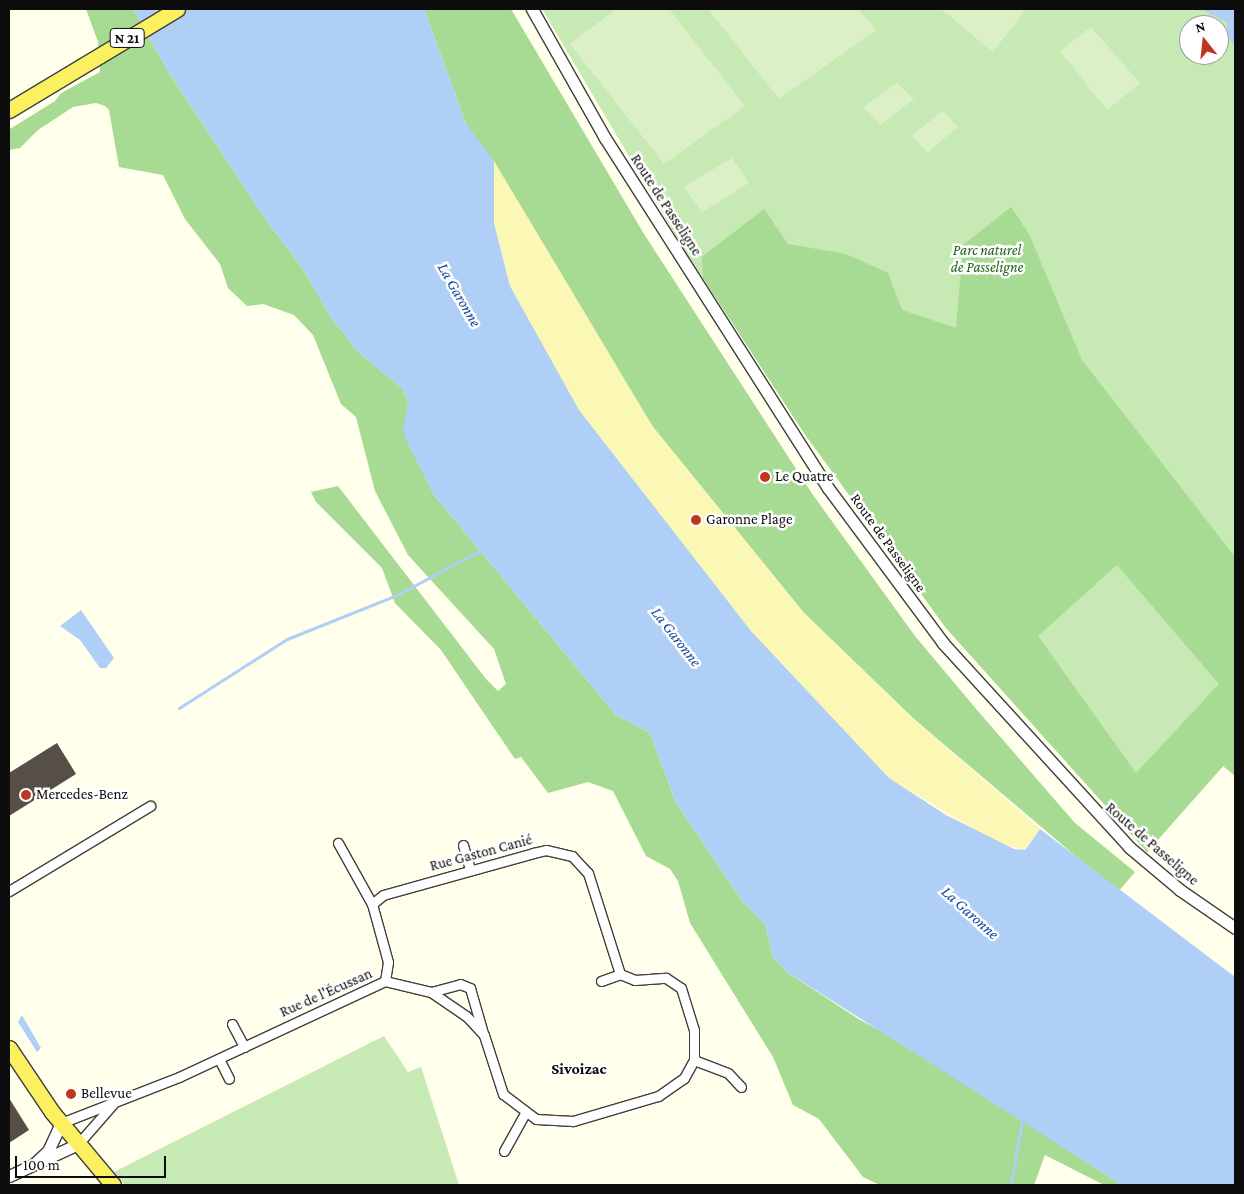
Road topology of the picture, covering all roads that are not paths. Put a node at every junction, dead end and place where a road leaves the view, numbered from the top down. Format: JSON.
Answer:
{"nodes":[{"id":1,"x":166,"y":9,"type":"edge"},
{"id":2,"x":177,"y":9,"type":"edge"},
{"id":3,"x":532,"y":9,"type":"edge"},
{"id":4,"x":74,"y":66,"type":"junction"},
{"id":5,"x":9,"y":104,"type":"edge"},
{"id":6,"x":9,"y":110,"type":"edge"},
{"id":7,"x":150,"y":806,"type":"dead end"},
{"id":8,"x":338,"y":844,"type":"dead end"},
{"id":9,"x":463,"y":845,"type":"dead end"},
{"id":10,"x":470,"y":870,"type":"junction"},
{"id":11,"x":9,"y":891,"type":"edge"},
{"id":12,"x":372,"y":904,"type":"junction"},
{"id":13,"x":1235,"y":928,"type":"edge"},
{"id":14,"x":620,"y":974,"type":"junction"},
{"id":15,"x":385,"y":981,"type":"junction"},
{"id":16,"x":601,"y":981,"type":"dead end"},
{"id":17,"x":431,"y":992,"type":"junction"},
{"id":18,"x":232,"y":1024,"type":"dead end"},
{"id":19,"x":484,"y":1035,"type":"junction"},
{"id":20,"x":244,"y":1047,"type":"junction"},
{"id":21,"x":9,"y":1048,"type":"edge"},
{"id":22,"x":219,"y":1059,"type":"junction"},
{"id":23,"x":694,"y":1060,"type":"junction"},
{"id":24,"x":229,"y":1079,"type":"dead end"},
{"id":25,"x":742,"y":1087,"type":"dead end"},
{"id":26,"x":115,"y":1102,"type":"junction"},
{"id":27,"x":524,"y":1115,"type":"junction"},
{"id":28,"x":61,"y":1123,"type":"junction"},
{"id":29,"x":78,"y":1144,"type":"junction"},
{"id":30,"x":504,"y":1151,"type":"dead end"},
{"id":31,"x":23,"y":1171,"type":"junction"},
{"id":32,"x":9,"y":1176,"type":"edge"},
{"id":33,"x":112,"y":1185,"type":"edge"}],
"edges":[{"from":1,"to":4,"type":"main road","number":"N 21"},
{"from":2,"to":4,"type":"main road","number":"N 21"},
{"from":3,"to":13,"type":"street","name":"Route de Passeligne"},
{"from":4,"to":5,"type":"main road","number":"N 21"},
{"from":4,"to":6,"type":"main road","number":"N 21"},
{"from":7,"to":11,"type":"street"},
{"from":8,"to":12,"type":"street","name":"Rue de l'Écussan"},
{"from":9,"to":10,"type":"street"},
{"from":10,"to":12,"type":"street","name":"Rue Gaston Canié"},
{"from":10,"to":14,"type":"street","name":"Rue Gaston Canié"},
{"from":12,"to":15,"type":"street","name":"Rue de l'Écussan"},
{"from":14,"to":16,"type":"street"},
{"from":14,"to":23,"type":"street"},
{"from":15,"to":17,"type":"street"},
{"from":15,"to":20,"type":"street","name":"Rue de l'Écussan"},
{"from":17,"to":19,"type":"street"},
{"from":17,"to":19,"type":"street"},
{"from":18,"to":20,"type":"street"},
{"from":19,"to":27,"type":"street"},
{"from":20,"to":22,"type":"street","name":"Rue de l'Écussan"},
{"from":21,"to":28,"type":"main road"},
{"from":22,"to":24,"type":"street"},
{"from":22,"to":26,"type":"street","name":"Rue de l'Écussan"},
{"from":23,"to":25,"type":"street"},
{"from":23,"to":27,"type":"street"},
{"from":26,"to":28,"type":"street","name":"Rue de l'Écussan"},
{"from":26,"to":29,"type":"street","name":"Rue de l'Écussan"},
{"from":27,"to":30,"type":"street"},
{"from":28,"to":29,"type":"main road"},
{"from":28,"to":31,"type":"street"},
{"from":29,"to":31,"type":"street"},
{"from":29,"to":33,"type":"main road"},
{"from":31,"to":32,"type":"street"}]}
